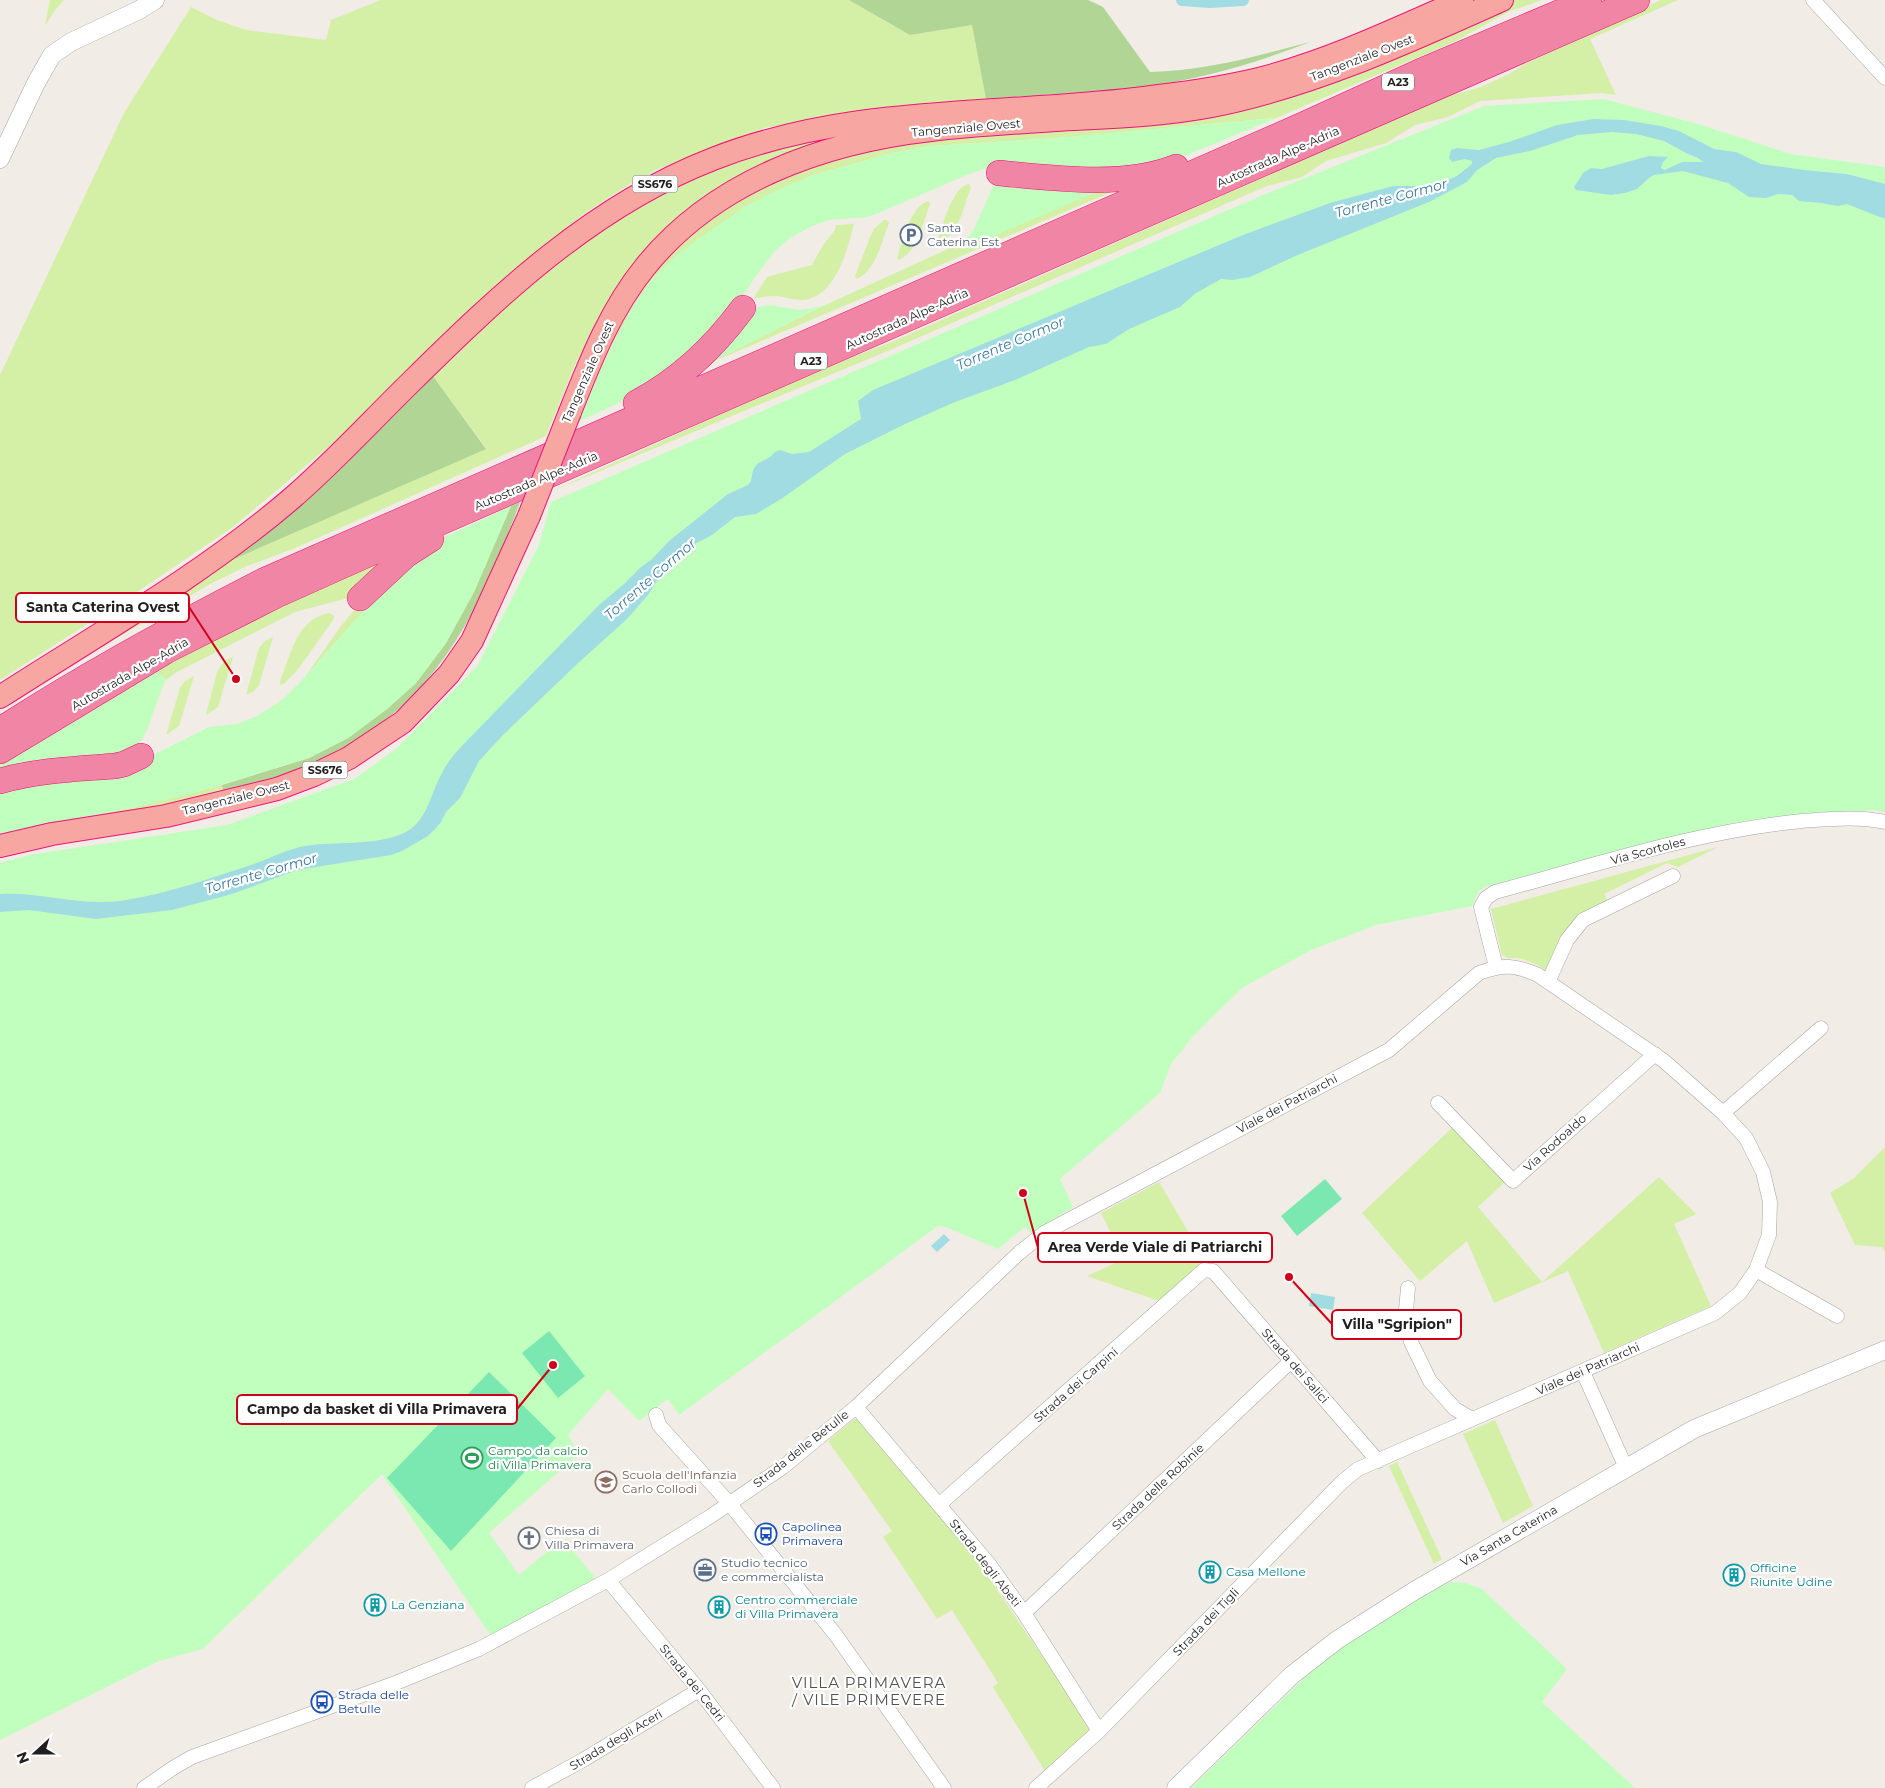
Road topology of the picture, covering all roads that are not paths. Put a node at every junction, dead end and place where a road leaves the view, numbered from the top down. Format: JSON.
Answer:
{"nodes":[{"id":1,"x":155,"y":0,"type":"edge"},
{"id":2,"x":1462,"y":0,"type":"edge"},
{"id":3,"x":1502,"y":0,"type":"edge"},
{"id":4,"x":1589,"y":0,"type":"edge"},
{"id":5,"x":1637,"y":0,"type":"edge"},
{"id":6,"x":1813,"y":0,"type":"edge"},
{"id":7,"x":1885,"y":78,"type":"edge"},
{"id":8,"x":1305,"y":124,"type":"junction"},
{"id":9,"x":0,"y":159,"type":"edge"},
{"id":10,"x":999,"y":173,"type":"dead end"},
{"id":11,"x":743,"y":308,"type":"dead end"},
{"id":12,"x":495,"y":479,"type":"junction"},
{"id":13,"x":522,"y":487,"type":"junction"},
{"id":14,"x":360,"y":598,"type":"dead end"},
{"id":15,"x":0,"y":697,"type":"edge"},
{"id":16,"x":0,"y":730,"type":"edge"},
{"id":17,"x":0,"y":751,"type":"edge"},
{"id":18,"x":141,"y":756,"type":"dead end"},
{"id":19,"x":0,"y":781,"type":"edge"},
{"id":20,"x":1885,"y":822,"type":"edge"},
{"id":21,"x":0,"y":846,"type":"edge"},
{"id":22,"x":1673,"y":876,"type":"dead end"},
{"id":23,"x":1496,"y":967,"type":"junction"},
{"id":24,"x":1548,"y":982,"type":"junction"},
{"id":25,"x":1821,"y":1028,"type":"dead end"},
{"id":26,"x":1655,"y":1054,"type":"junction"},
{"id":27,"x":1438,"y":1103,"type":"dead end"},
{"id":28,"x":1723,"y":1113,"type":"junction"},
{"id":29,"x":1019,"y":1253,"type":"joint"},
{"id":30,"x":1756,"y":1270,"type":"junction"},
{"id":31,"x":1213,"y":1271,"type":"joint"},
{"id":32,"x":1408,"y":1288,"type":"dead end"},
{"id":33,"x":1837,"y":1316,"type":"dead end"},
{"id":34,"x":1885,"y":1350,"type":"edge"},
{"id":35,"x":1291,"y":1361,"type":"junction"},
{"id":36,"x":1583,"y":1372,"type":"junction"},
{"id":37,"x":856,"y":1407,"type":"junction"},
{"id":38,"x":656,"y":1415,"type":"dead end"},
{"id":39,"x":1472,"y":1419,"type":"junction"},
{"id":40,"x":1378,"y":1460,"type":"junction"},
{"id":41,"x":1626,"y":1468,"type":"junction"},
{"id":42,"x":729,"y":1503,"type":"junction"},
{"id":43,"x":940,"y":1504,"type":"junction"},
{"id":44,"x":608,"y":1580,"type":"junction"},
{"id":45,"x":1024,"y":1613,"type":"junction"},
{"id":46,"x":699,"y":1690,"type":"junction"},
{"id":47,"x":1099,"y":1731,"type":"junction"},
{"id":48,"x":152,"y":1786,"type":"edge"},
{"id":49,"x":532,"y":1788,"type":"edge"},
{"id":50,"x":773,"y":1788,"type":"edge"},
{"id":51,"x":944,"y":1788,"type":"edge"},
{"id":52,"x":1036,"y":1788,"type":"edge"},
{"id":53,"x":1176,"y":1788,"type":"edge"}],
"edges":[{"from":1,"to":9,"type":"street"},
{"from":2,"to":15,"type":"highway","name":"Tangenziale Ovest","number":"SS676"},
{"from":3,"to":21,"type":"highway","name":"Tangenziale Ovest","number":"SS676","bridge":true},
{"from":4,"to":8,"type":"highway","name":"Autostrada Alpe-Adria","number":"A23"},
{"from":5,"to":13,"type":"highway","name":"Autostrada Alpe-Adria","number":"A23"},
{"from":6,"to":7,"type":"street"},
{"from":8,"to":10,"type":"highway"},
{"from":8,"to":12,"type":"highway","name":"Autostrada Alpe-Adria","number":"A23"},
{"from":11,"to":12,"type":"highway"},
{"from":12,"to":16,"type":"highway","name":"Autostrada Alpe-Adria","number":"A23"},
{"from":13,"to":14,"type":"highway"},
{"from":13,"to":17,"type":"highway","name":"Autostrada Alpe-Adria","number":"A23"},
{"from":18,"to":19,"type":"highway"},
{"from":20,"to":23,"type":"street","name":"Via Scortoles"},
{"from":22,"to":24,"type":"street"},
{"from":23,"to":24,"type":"street","name":"Viale dei Patriarchi"},
{"from":23,"to":29,"type":"street","name":"Viale dei Patriarchi"},
{"from":24,"to":26,"type":"street","name":"Viale dei Patriarchi"},
{"from":25,"to":28,"type":"street"},
{"from":26,"to":27,"type":"street","name":"Via Rodoaldo"},
{"from":26,"to":28,"type":"street","name":"Viale dei Patriarchi"},
{"from":28,"to":30,"type":"street","name":"Viale dei Patriarchi"},
{"from":29,"to":37,"type":"street","name":"Strada delle Betulle"},
{"from":30,"to":33,"type":"street"},
{"from":30,"to":36,"type":"street","name":"Viale dei Patriarchi"},
{"from":31,"to":35,"type":"street","name":"Strada dei Salici"},
{"from":31,"to":43,"type":"street","name":"Strada dei Carpini"},
{"from":32,"to":39,"type":"street"},
{"from":34,"to":41,"type":"street","name":"Via Santa Caterina"},
{"from":35,"to":40,"type":"street","name":"Strada dei Salici"},
{"from":35,"to":45,"type":"street","name":"Strada delle Robinie"},
{"from":36,"to":39,"type":"street","name":"Viale dei Patriarchi"},
{"from":36,"to":41,"type":"street"},
{"from":37,"to":42,"type":"street","name":"Strada delle Betulle"},
{"from":37,"to":43,"type":"street","name":"Strada degli Abeti"},
{"from":38,"to":42,"type":"street"},
{"from":39,"to":40,"type":"street","name":"Viale dei Patriarchi"},
{"from":40,"to":47,"type":"street","name":"Strada dei Tigli"},
{"from":41,"to":53,"type":"street","name":"Via Santa Caterina"},
{"from":42,"to":44,"type":"street","name":"Strada delle Betulle"},
{"from":42,"to":51,"type":"street"},
{"from":43,"to":45,"type":"street","name":"Strada degli Abeti"},
{"from":44,"to":46,"type":"street","name":"Strada dei Cedri"},
{"from":44,"to":48,"type":"street","name":"Strada delle Betulle"},
{"from":45,"to":47,"type":"street","name":"Strada degli Abeti"},
{"from":46,"to":49,"type":"street","name":"Strada degli Aceri"},
{"from":46,"to":50,"type":"street","name":"Strada dei Cedri"},
{"from":47,"to":52,"type":"street","name":"Strada dei Tigli"}]}
